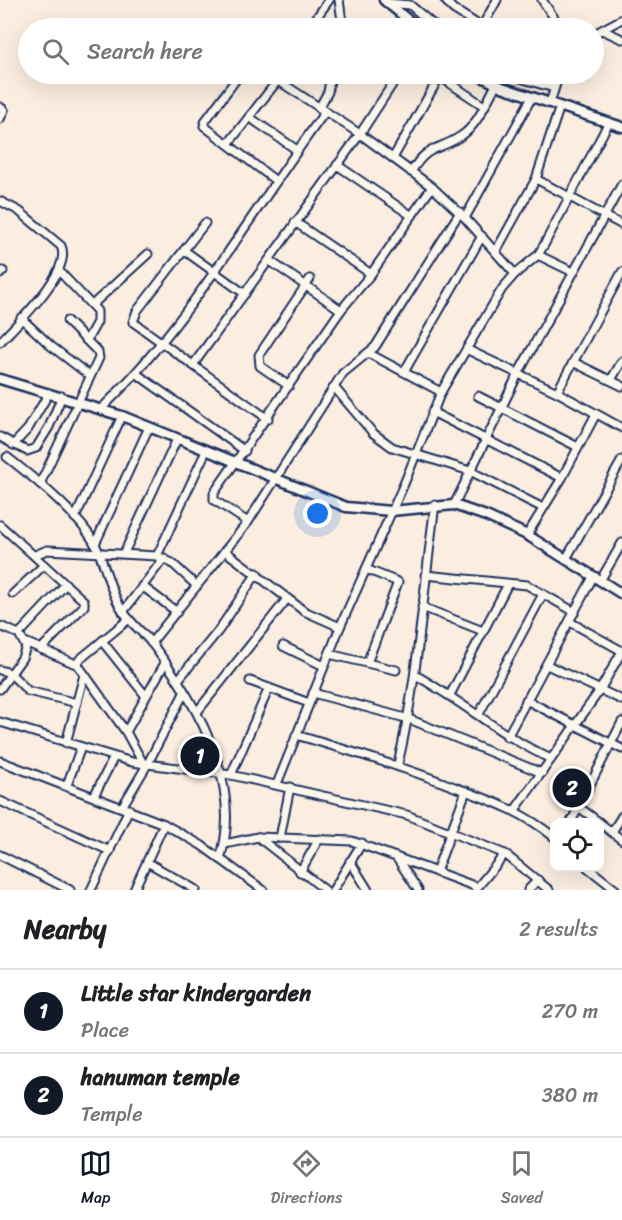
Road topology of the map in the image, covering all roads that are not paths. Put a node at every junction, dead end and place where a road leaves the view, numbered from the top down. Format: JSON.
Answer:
{"nodes":[{"id":1,"x":328,"y":0,"type":"edge"},
{"id":2,"x":339,"y":0,"type":"edge"},
{"id":3,"x":445,"y":0,"type":"edge"},
{"id":4,"x":497,"y":0,"type":"edge"},
{"id":5,"x":542,"y":0,"type":"edge"},
{"id":6,"x":386,"y":2,"type":"edge"},
{"id":7,"x":316,"y":18,"type":"edge"},
{"id":8,"x":342,"y":18,"type":"edge"},
{"id":9,"x":406,"y":18,"type":"edge"},
{"id":10,"x":425,"y":18,"type":"edge"},
{"id":11,"x":467,"y":18,"type":"edge"},
{"id":12,"x":487,"y":18,"type":"edge"},
{"id":13,"x":554,"y":18,"type":"edge"},
{"id":14,"x":622,"y":19,"type":"edge"},
{"id":15,"x":604,"y":29,"type":"edge"},
{"id":16,"x":604,"y":31,"type":"edge"},
{"id":17,"x":622,"y":39,"type":"edge"},
{"id":18,"x":233,"y":84,"type":"edge"},
{"id":19,"x":269,"y":84,"type":"edge"},
{"id":20,"x":285,"y":84,"type":"edge"},
{"id":21,"x":329,"y":84,"type":"edge"},
{"id":22,"x":392,"y":84,"type":"edge"},
{"id":23,"x":433,"y":84,"type":"edge"},
{"id":24,"x":451,"y":84,"type":"edge"},
{"id":25,"x":540,"y":84,"type":"edge"},
{"id":26,"x":555,"y":84,"type":"edge"},
{"id":27,"x":496,"y":85,"type":"joint"},
{"id":28,"x":554,"y":88,"type":"junction"},
{"id":29,"x":532,"y":97,"type":"junction"},
{"id":30,"x":550,"y":103,"type":"junction"},
{"id":31,"x":484,"y":106,"type":"junction"},
{"id":32,"x":560,"y":106,"type":"junction"},
{"id":33,"x":0,"y":107,"type":"edge"},
{"id":34,"x":322,"y":110,"type":"junction"},
{"id":35,"x":249,"y":117,"type":"junction"},
{"id":36,"x":0,"y":118,"type":"edge"},
{"id":37,"x":609,"y":122,"type":"junction"},
{"id":38,"x":622,"y":127,"type":"edge"},
{"id":39,"x":360,"y":134,"type":"junction"},
{"id":40,"x":228,"y":144,"type":"junction"},
{"id":41,"x":297,"y":150,"type":"junction"},
{"id":42,"x":393,"y":158,"type":"junction"},
{"id":43,"x":337,"y":165,"type":"junction"},
{"id":44,"x":411,"y":172,"type":"junction"},
{"id":45,"x":536,"y":179,"type":"junction"},
{"id":46,"x":276,"y":181,"type":"junction"},
{"id":47,"x":622,"y":184,"type":"edge"},
{"id":48,"x":432,"y":187,"type":"junction"},
{"id":49,"x":570,"y":197,"type":"junction"},
{"id":50,"x":0,"y":201,"type":"edge"},
{"id":51,"x":463,"y":215,"type":"junction"},
{"id":52,"x":412,"y":216,"type":"junction"},
{"id":53,"x":605,"y":216,"type":"junction"},
{"id":54,"x":295,"y":222,"type":"junction"},
{"id":55,"x":205,"y":223,"type":"dead end"},
{"id":56,"x":622,"y":225,"type":"edge"},
{"id":57,"x":482,"y":236,"type":"junction"},
{"id":58,"x":185,"y":251,"type":"junction"},
{"id":59,"x":496,"y":251,"type":"junction"},
{"id":60,"x":148,"y":254,"type":"dead end"},
{"id":61,"x":538,"y":255,"type":"junction"},
{"id":62,"x":270,"y":261,"type":"junction"},
{"id":63,"x":215,"y":271,"type":"junction"},
{"id":64,"x":60,"y":272,"type":"junction"},
{"id":65,"x":573,"y":272,"type":"junction"},
{"id":66,"x":622,"y":272,"type":"edge"},
{"id":67,"x":371,"y":274,"type":"junction"},
{"id":68,"x":515,"y":274,"type":"junction"},
{"id":69,"x":310,"y":279,"type":"dead end"},
{"id":70,"x":304,"y":287,"type":"junction"},
{"id":71,"x":245,"y":294,"type":"junction"},
{"id":72,"x":92,"y":305,"type":"junction"},
{"id":73,"x":341,"y":310,"type":"junction"},
{"id":74,"x":21,"y":318,"type":"junction"},
{"id":75,"x":67,"y":321,"type":"dead end"},
{"id":76,"x":87,"y":340,"type":"junction"},
{"id":77,"x":0,"y":342,"type":"edge"},
{"id":78,"x":160,"y":342,"type":"junction"},
{"id":79,"x":468,"y":350,"type":"junction"},
{"id":80,"x":370,"y":354,"type":"junction"},
{"id":81,"x":622,"y":360,"type":"edge"},
{"id":82,"x":573,"y":362,"type":"junction"},
{"id":83,"x":193,"y":365,"type":"junction"},
{"id":84,"x":404,"y":372,"type":"junction"},
{"id":85,"x":137,"y":374,"type":"junction"},
{"id":86,"x":518,"y":374,"type":"junction"},
{"id":87,"x":90,"y":375,"type":"junction"},
{"id":88,"x":0,"y":379,"type":"edge"},
{"id":89,"x":611,"y":380,"type":"junction"},
{"id":90,"x":289,"y":386,"type":"junction"},
{"id":91,"x":622,"y":386,"type":"edge"},
{"id":92,"x":334,"y":387,"type":"junction"},
{"id":93,"x":441,"y":392,"type":"junction"},
{"id":94,"x":556,"y":392,"type":"junction"},
{"id":95,"x":49,"y":393,"type":"junction"},
{"id":96,"x":62,"y":396,"type":"junction"},
{"id":97,"x":478,"y":396,"type":"dead end"},
{"id":98,"x":78,"y":402,"type":"junction"},
{"id":99,"x":502,"y":408,"type":"junction"},
{"id":100,"x":101,"y":409,"type":"junction"},
{"id":101,"x":432,"y":412,"type":"junction"},
{"id":102,"x":596,"y":414,"type":"junction"},
{"id":103,"x":122,"y":417,"type":"junction"},
{"id":104,"x":268,"y":419,"type":"junction"},
{"id":105,"x":149,"y":427,"type":"junction"},
{"id":106,"x":622,"y":428,"type":"edge"},
{"id":107,"x":0,"y":437,"type":"edge"},
{"id":108,"x":177,"y":439,"type":"junction"},
{"id":109,"x":486,"y":440,"type":"junction"},
{"id":110,"x":14,"y":445,"type":"junction"},
{"id":111,"x":578,"y":447,"type":"junction"},
{"id":112,"x":206,"y":451,"type":"junction"},
{"id":113,"x":245,"y":451,"type":"junction"},
{"id":114,"x":416,"y":452,"type":"junction"},
{"id":115,"x":7,"y":458,"type":"dead end"},
{"id":116,"x":622,"y":460,"type":"edge"},
{"id":117,"x":236,"y":465,"type":"junction"},
{"id":118,"x":470,"y":471,"type":"junction"},
{"id":119,"x":562,"y":478,"type":"junction"},
{"id":120,"x":276,"y":481,"type":"junction"},
{"id":121,"x":40,"y":484,"type":"junction"},
{"id":122,"x":435,"y":505,"type":"junction"},
{"id":123,"x":454,"y":505,"type":"junction"},
{"id":124,"x":543,"y":507,"type":"junction"},
{"id":125,"x":392,"y":511,"type":"junction"},
{"id":126,"x":75,"y":518,"type":"junction"},
{"id":127,"x":248,"y":522,"type":"junction"},
{"id":128,"x":0,"y":525,"type":"edge"},
{"id":129,"x":527,"y":535,"type":"junction"},
{"id":130,"x":95,"y":544,"type":"junction"},
{"id":131,"x":621,"y":548,"type":"edge"},
{"id":132,"x":225,"y":550,"type":"junction"},
{"id":133,"x":124,"y":553,"type":"junction"},
{"id":134,"x":98,"y":554,"type":"junction"},
{"id":135,"x":35,"y":555,"type":"junction"},
{"id":136,"x":160,"y":557,"type":"junction"},
{"id":137,"x":566,"y":559,"type":"junction"},
{"id":138,"x":44,"y":565,"type":"junction"},
{"id":139,"x":366,"y":568,"type":"junction"},
{"id":140,"x":257,"y":573,"type":"junction"},
{"id":141,"x":425,"y":575,"type":"junction"},
{"id":142,"x":597,"y":579,"type":"junction"},
{"id":143,"x":66,"y":584,"type":"junction"},
{"id":144,"x":508,"y":584,"type":"junction"},
{"id":145,"x":142,"y":586,"type":"junction"},
{"id":146,"x":197,"y":586,"type":"junction"},
{"id":147,"x":13,"y":594,"type":"dead end"},
{"id":148,"x":543,"y":594,"type":"junction"},
{"id":149,"x":622,"y":594,"type":"edge"},
{"id":150,"x":287,"y":599,"type":"junction"},
{"id":151,"x":422,"y":607,"type":"junction"},
{"id":152,"x":123,"y":612,"type":"junction"},
{"id":153,"x":177,"y":612,"type":"junction"},
{"id":154,"x":575,"y":612,"type":"junction"},
{"id":155,"x":129,"y":619,"type":"junction"},
{"id":156,"x":570,"y":622,"type":"junction"},
{"id":157,"x":0,"y":626,"type":"edge"},
{"id":158,"x":340,"y":627,"type":"junction"},
{"id":159,"x":483,"y":632,"type":"junction"},
{"id":160,"x":19,"y":634,"type":"junction"},
{"id":161,"x":102,"y":641,"type":"junction"},
{"id":162,"x":25,"y":642,"type":"junction"},
{"id":163,"x":151,"y":643,"type":"junction"},
{"id":164,"x":283,"y":646,"type":"dead end"},
{"id":165,"x":41,"y":649,"type":"junction"},
{"id":166,"x":622,"y":651,"type":"edge"},
{"id":167,"x":329,"y":654,"type":"junction"},
{"id":168,"x":165,"y":663,"type":"junction"},
{"id":169,"x":367,"y":663,"type":"junction"},
{"id":170,"x":78,"y":665,"type":"junction"},
{"id":171,"x":547,"y":665,"type":"junction"},
{"id":172,"x":324,"y":666,"type":"junction"},
{"id":173,"x":0,"y":670,"type":"edge"},
{"id":174,"x":396,"y":670,"type":"dead end"},
{"id":175,"x":10,"y":674,"type":"junction"},
{"id":176,"x":84,"y":675,"type":"junction"},
{"id":177,"x":417,"y":676,"type":"junction"},
{"id":178,"x":178,"y":680,"type":"junction"},
{"id":179,"x":250,"y":681,"type":"dead end"},
{"id":180,"x":269,"y":688,"type":"junction"},
{"id":181,"x":0,"y":689,"type":"edge"},
{"id":182,"x":600,"y":690,"type":"junction"},
{"id":183,"x":184,"y":693,"type":"junction"},
{"id":184,"x":313,"y":693,"type":"junction"},
{"id":185,"x":145,"y":695,"type":"junction"},
{"id":186,"x":450,"y":695,"type":"junction"},
{"id":187,"x":526,"y":700,"type":"junction"},
{"id":188,"x":622,"y":700,"type":"edge"},
{"id":189,"x":77,"y":703,"type":"junction"},
{"id":190,"x":309,"y":703,"type":"junction"},
{"id":191,"x":197,"y":712,"type":"junction"},
{"id":192,"x":479,"y":714,"type":"junction"},
{"id":193,"x":409,"y":719,"type":"junction"},
{"id":194,"x":0,"y":722,"type":"edge"},
{"id":195,"x":622,"y":722,"type":"edge"},
{"id":196,"x":576,"y":725,"type":"junction"},
{"id":197,"x":126,"y":732,"type":"junction"},
{"id":198,"x":296,"y":735,"type":"junction"},
{"id":199,"x":507,"y":737,"type":"junction"},
{"id":200,"x":66,"y":743,"type":"junction"},
{"id":201,"x":610,"y":743,"type":"junction"},
{"id":202,"x":81,"y":747,"type":"junction"},
{"id":203,"x":622,"y":749,"type":"edge"},
{"id":204,"x":114,"y":757,"type":"junction"},
{"id":205,"x":551,"y":759,"type":"junction"},
{"id":206,"x":0,"y":761,"type":"edge"},
{"id":207,"x":398,"y":764,"type":"junction"},
{"id":208,"x":146,"y":765,"type":"junction"},
{"id":209,"x":542,"y":773,"type":"junction"},
{"id":210,"x":220,"y":774,"type":"junction"},
{"id":211,"x":231,"y":775,"type":"junction"},
{"id":212,"x":277,"y":784,"type":"junction"},
{"id":213,"x":67,"y":785,"type":"junction"},
{"id":214,"x":290,"y":788,"type":"junction"},
{"id":215,"x":466,"y":791,"type":"junction"},
{"id":216,"x":94,"y":796,"type":"junction"},
{"id":217,"x":0,"y":801,"type":"edge"},
{"id":218,"x":126,"y":808,"type":"junction"},
{"id":219,"x":580,"y":808,"type":"junction"},
{"id":220,"x":515,"y":810,"type":"junction"},
{"id":221,"x":622,"y":816,"type":"edge"},
{"id":222,"x":574,"y":818,"type":"edge"},
{"id":223,"x":593,"y":818,"type":"edge"},
{"id":224,"x":164,"y":824,"type":"junction"},
{"id":225,"x":604,"y":826,"type":"edge"},
{"id":226,"x":451,"y":832,"type":"junction"},
{"id":227,"x":612,"y":832,"type":"junction"},
{"id":228,"x":550,"y":833,"type":"edge"},
{"id":229,"x":258,"y":837,"type":"junction"},
{"id":230,"x":280,"y":838,"type":"junction"},
{"id":231,"x":319,"y":839,"type":"junction"},
{"id":232,"x":622,"y":840,"type":"edge"},
{"id":233,"x":362,"y":843,"type":"junction"},
{"id":234,"x":225,"y":844,"type":"junction"},
{"id":235,"x":110,"y":851,"type":"junction"},
{"id":236,"x":505,"y":854,"type":"junction"},
{"id":237,"x":0,"y":855,"type":"edge"},
{"id":238,"x":396,"y":857,"type":"junction"},
{"id":239,"x":220,"y":859,"type":"junction"},
{"id":240,"x":350,"y":861,"type":"junction"},
{"id":241,"x":147,"y":862,"type":"junction"},
{"id":242,"x":594,"y":872,"type":"edge"},
{"id":243,"x":300,"y":873,"type":"junction"},
{"id":244,"x":436,"y":873,"type":"junction"},
{"id":245,"x":537,"y":880,"type":"junction"},
{"id":246,"x":476,"y":889,"type":"edge"},
{"id":247,"x":70,"y":890,"type":"edge"},
{"id":248,"x":91,"y":890,"type":"edge"},
{"id":249,"x":134,"y":890,"type":"edge"},
{"id":250,"x":196,"y":890,"type":"edge"},
{"id":251,"x":263,"y":890,"type":"edge"},
{"id":252,"x":325,"y":890,"type":"edge"},
{"id":253,"x":333,"y":890,"type":"edge"},
{"id":254,"x":368,"y":890,"type":"edge"},
{"id":255,"x":418,"y":890,"type":"edge"},
{"id":256,"x":528,"y":890,"type":"edge"},
{"id":257,"x":549,"y":890,"type":"edge"},
{"id":258,"x":616,"y":890,"type":"edge"}],
"edges":[{"from":1,"to":7,"type":"street"},
{"from":2,"to":8,"type":"street"},
{"from":3,"to":11,"type":"street"},
{"from":4,"to":12,"type":"street"},
{"from":5,"to":13,"type":"street"},
{"from":6,"to":9,"type":"street"},
{"from":6,"to":10,"type":"street"},
{"from":14,"to":15,"type":"street"},
{"from":16,"to":17,"type":"street"},
{"from":18,"to":40,"type":"street"},
{"from":19,"to":35,"type":"street"},
{"from":20,"to":34,"type":"street"},
{"from":21,"to":34,"type":"street"},
{"from":22,"to":39,"type":"street"},
{"from":23,"to":42,"type":"street"},
{"from":24,"to":31,"type":"street"},
{"from":25,"to":28,"type":"street"},
{"from":26,"to":28,"type":"street"},
{"from":27,"to":29,"type":"street"},
{"from":27,"to":31,"type":"street"},
{"from":28,"to":30,"type":"street"},
{"from":29,"to":30,"type":"street"},
{"from":29,"to":51,"type":"street"},
{"from":30,"to":32,"type":"street"},
{"from":31,"to":44,"type":"street"},
{"from":32,"to":37,"type":"street"},
{"from":32,"to":45,"type":"street"},
{"from":33,"to":36,"type":"street"},
{"from":34,"to":39,"type":"street"},
{"from":34,"to":41,"type":"street"},
{"from":35,"to":40,"type":"street"},
{"from":35,"to":41,"type":"street"},
{"from":37,"to":38,"type":"street"},
{"from":37,"to":49,"type":"street"},
{"from":39,"to":42,"type":"street"},
{"from":39,"to":43,"type":"street"},
{"from":40,"to":46,"type":"street"},
{"from":41,"to":46,"type":"street"},
{"from":42,"to":44,"type":"street"},
{"from":43,"to":52,"type":"street"},
{"from":43,"to":54,"type":"street"},
{"from":44,"to":48,"type":"street"},
{"from":45,"to":49,"type":"street"},
{"from":45,"to":59,"type":"street"},
{"from":46,"to":63,"type":"street"},
{"from":47,"to":53,"type":"street"},
{"from":48,"to":51,"type":"street"},
{"from":48,"to":52,"type":"street"},
{"from":49,"to":53,"type":"street"},
{"from":49,"to":61,"type":"street"},
{"from":50,"to":64,"type":"street"},
{"from":51,"to":57,"type":"street"},
{"from":51,"to":80,"type":"street"},
{"from":52,"to":67,"type":"street"},
{"from":53,"to":56,"type":"street"},
{"from":53,"to":65,"type":"street"},
{"from":54,"to":62,"type":"street"},
{"from":54,"to":67,"type":"street"},
{"from":55,"to":58,"type":"street"},
{"from":57,"to":59,"type":"street"},
{"from":57,"to":84,"type":"street"},
{"from":58,"to":63,"type":"street"},
{"from":58,"to":78,"type":"street"},
{"from":59,"to":68,"type":"street"},
{"from":60,"to":72,"type":"street"},
{"from":61,"to":65,"type":"street"},
{"from":61,"to":68,"type":"street"},
{"from":62,"to":70,"type":"street"},
{"from":62,"to":71,"type":"street"},
{"from":63,"to":71,"type":"street"},
{"from":63,"to":78,"type":"street"},
{"from":64,"to":72,"type":"street"},
{"from":64,"to":74,"type":"street"},
{"from":65,"to":86,"type":"street"},
{"from":66,"to":82,"type":"street"},
{"from":67,"to":73,"type":"street"},
{"from":68,"to":79,"type":"street"},
{"from":69,"to":70,"type":"street"},
{"from":70,"to":73,"type":"street"},
{"from":70,"to":90,"type":"street"},
{"from":71,"to":83,"type":"street"},
{"from":72,"to":76,"type":"street"},
{"from":73,"to":90,"type":"street"},
{"from":74,"to":77,"type":"street"},
{"from":74,"to":87,"type":"street"},
{"from":75,"to":76,"type":"street"},
{"from":76,"to":87,"type":"street"},
{"from":78,"to":83,"type":"street"},
{"from":78,"to":85,"type":"street"},
{"from":79,"to":86,"type":"street"},
{"from":79,"to":93,"type":"street"},
{"from":80,"to":84,"type":"street"},
{"from":80,"to":92,"type":"street"},
{"from":81,"to":89,"type":"street"},
{"from":82,"to":89,"type":"street"},
{"from":82,"to":94,"type":"street"},
{"from":83,"to":104,"type":"street"},
{"from":84,"to":93,"type":"street"},
{"from":85,"to":100,"type":"street"},
{"from":85,"to":113,"type":"street"},
{"from":86,"to":94,"type":"street"},
{"from":86,"to":99,"type":"street"},
{"from":87,"to":98,"type":"street"},
{"from":88,"to":95,"type":"street"},
{"from":89,"to":91,"type":"street"},
{"from":90,"to":104,"type":"street"},
{"from":92,"to":114,"type":"street"},
{"from":92,"to":120,"type":"street"},
{"from":93,"to":101,"type":"street"},
{"from":94,"to":102,"type":"street"},
{"from":95,"to":96,"type":"street"},
{"from":95,"to":110,"type":"street"},
{"from":96,"to":98,"type":"street"},
{"from":96,"to":110,"type":"street"},
{"from":97,"to":99,"type":"street"},
{"from":98,"to":100,"type":"street"},
{"from":98,"to":121,"type":"street"},
{"from":99,"to":109,"type":"street"},
{"from":99,"to":111,"type":"street"},
{"from":100,"to":103,"type":"street"},
{"from":101,"to":109,"type":"street"},
{"from":101,"to":114,"type":"street"},
{"from":102,"to":106,"type":"street"},
{"from":102,"to":111,"type":"street"},
{"from":103,"to":105,"type":"street"},
{"from":103,"to":126,"type":"street"},
{"from":104,"to":113,"type":"street"},
{"from":105,"to":108,"type":"street"},
{"from":105,"to":130,"type":"street"},
{"from":107,"to":110,"type":"street"},
{"from":108,"to":112,"type":"street"},
{"from":108,"to":133,"type":"street"},
{"from":109,"to":118,"type":"street"},
{"from":109,"to":119,"type":"street"},
{"from":111,"to":119,"type":"street"},
{"from":112,"to":117,"type":"street"},
{"from":112,"to":136,"type":"street"},
{"from":113,"to":117,"type":"street"},
{"from":114,"to":118,"type":"street"},
{"from":114,"to":125,"type":"street"},
{"from":115,"to":121,"type":"street"},
{"from":116,"to":137,"type":"street"},
{"from":117,"to":120,"type":"street"},
{"from":117,"to":127,"type":"street"},
{"from":118,"to":123,"type":"street"},
{"from":118,"to":124,"type":"street"},
{"from":119,"to":124,"type":"street"},
{"from":120,"to":125,"type":"street"},
{"from":120,"to":127,"type":"street"},
{"from":121,"to":126,"type":"street"},
{"from":122,"to":123,"type":"street"},
{"from":122,"to":125,"type":"street"},
{"from":122,"to":141,"type":"street"},
{"from":123,"to":129,"type":"street"},
{"from":124,"to":129,"type":"street"},
{"from":125,"to":139,"type":"street"},
{"from":126,"to":130,"type":"street"},
{"from":127,"to":132,"type":"street"},
{"from":128,"to":135,"type":"street"},
{"from":129,"to":137,"type":"street"},
{"from":130,"to":134,"type":"street"},
{"from":131,"to":142,"type":"street"},
{"from":132,"to":140,"type":"street"},
{"from":132,"to":146,"type":"street"},
{"from":133,"to":134,"type":"street"},
{"from":133,"to":136,"type":"street"},
{"from":134,"to":135,"type":"street"},
{"from":134,"to":152,"type":"street"},
{"from":135,"to":138,"type":"street"},
{"from":136,"to":145,"type":"street"},
{"from":136,"to":146,"type":"street"},
{"from":137,"to":142,"type":"street"},
{"from":138,"to":143,"type":"street"},
{"from":138,"to":147,"type":"street"},
{"from":139,"to":158,"type":"street"},
{"from":139,"to":169,"type":"street"},
{"from":140,"to":150,"type":"street"},
{"from":140,"to":178,"type":"street"},
{"from":141,"to":144,"type":"street"},
{"from":141,"to":151,"type":"street"},
{"from":142,"to":149,"type":"street"},
{"from":142,"to":154,"type":"street"},
{"from":143,"to":160,"type":"street"},
{"from":143,"to":165,"type":"street"},
{"from":144,"to":148,"type":"street"},
{"from":144,"to":159,"type":"street"},
{"from":145,"to":152,"type":"street"},
{"from":145,"to":153,"type":"street"},
{"from":146,"to":153,"type":"street"},
{"from":148,"to":154,"type":"street"},
{"from":148,"to":192,"type":"street"},
{"from":150,"to":158,"type":"street"},
{"from":150,"to":191,"type":"street"},
{"from":151,"to":159,"type":"street"},
{"from":151,"to":177,"type":"street"},
{"from":152,"to":155,"type":"street"},
{"from":153,"to":163,"type":"street"},
{"from":154,"to":156,"type":"street"},
{"from":155,"to":161,"type":"street"},
{"from":155,"to":163,"type":"street"},
{"from":156,"to":166,"type":"street"},
{"from":156,"to":171,"type":"street"},
{"from":157,"to":160,"type":"street"},
{"from":158,"to":167,"type":"street"},
{"from":159,"to":186,"type":"street"},
{"from":160,"to":162,"type":"street"},
{"from":161,"to":170,"type":"street"},
{"from":161,"to":185,"type":"street"},
{"from":162,"to":165,"type":"street"},
{"from":162,"to":175,"type":"street"},
{"from":163,"to":168,"type":"street"},
{"from":164,"to":172,"type":"street"},
{"from":165,"to":170,"type":"street"},
{"from":166,"to":182,"type":"street"},
{"from":167,"to":169,"type":"street"},
{"from":167,"to":172,"type":"street"},
{"from":168,"to":178,"type":"street"},
{"from":168,"to":185,"type":"street"},
{"from":169,"to":174,"type":"street"},
{"from":170,"to":176,"type":"street"},
{"from":171,"to":182,"type":"street"},
{"from":171,"to":187,"type":"street"},
{"from":172,"to":184,"type":"street"},
{"from":173,"to":175,"type":"street"},
{"from":175,"to":181,"type":"street"},
{"from":175,"to":189,"type":"street"},
{"from":176,"to":189,"type":"street"},
{"from":176,"to":197,"type":"street"},
{"from":177,"to":186,"type":"street"},
{"from":177,"to":193,"type":"street"},
{"from":178,"to":183,"type":"street"},
{"from":179,"to":180,"type":"street"},
{"from":180,"to":190,"type":"street"},
{"from":180,"to":211,"type":"street"},
{"from":182,"to":188,"type":"street"},
{"from":182,"to":196,"type":"street"},
{"from":183,"to":191,"type":"street"},
{"from":183,"to":208,"type":"street"},
{"from":184,"to":190,"type":"street"},
{"from":184,"to":193,"type":"street"},
{"from":185,"to":197,"type":"street"},
{"from":186,"to":192,"type":"street"},
{"from":187,"to":196,"type":"street"},
{"from":187,"to":199,"type":"street"},
{"from":189,"to":200,"type":"street"},
{"from":190,"to":198,"type":"street"},
{"from":191,"to":210,"type":"street"},
{"from":192,"to":199,"type":"street"},
{"from":193,"to":207,"type":"street"},
{"from":193,"to":209,"type":"street"},
{"from":194,"to":200,"type":"street"},
{"from":195,"to":201,"type":"street"},
{"from":196,"to":201,"type":"street"},
{"from":196,"to":205,"type":"street"},
{"from":197,"to":208,"type":"street"},
{"from":198,"to":207,"type":"street"},
{"from":198,"to":212,"type":"street"},
{"from":199,"to":205,"type":"street"},
{"from":200,"to":202,"type":"street"},
{"from":201,"to":203,"type":"street"},
{"from":201,"to":219,"type":"street"},
{"from":202,"to":204,"type":"street"},
{"from":202,"to":213,"type":"street"},
{"from":204,"to":208,"type":"street"},
{"from":204,"to":216,"type":"street"},
{"from":205,"to":209,"type":"street"},
{"from":206,"to":213,"type":"street"},
{"from":207,"to":215,"type":"street"},
{"from":208,"to":210,"type":"street"},
{"from":208,"to":218,"type":"street"},
{"from":209,"to":220,"type":"street"},
{"from":210,"to":211,"type":"street"},
{"from":210,"to":234,"type":"street"},
{"from":211,"to":212,"type":"street"},
{"from":212,"to":214,"type":"street"},
{"from":213,"to":216,"type":"street"},
{"from":214,"to":226,"type":"street"},
{"from":214,"to":230,"type":"street"},
{"from":215,"to":220,"type":"street"},
{"from":215,"to":226,"type":"street"},
{"from":216,"to":218,"type":"street"},
{"from":217,"to":235,"type":"street"},
{"from":218,"to":224,"type":"street"},
{"from":218,"to":235,"type":"street"},
{"from":219,"to":222,"type":"street"},
{"from":219,"to":223,"type":"street"},
{"from":220,"to":228,"type":"street"},
{"from":221,"to":227,"type":"street"},
{"from":224,"to":239,"type":"street"},
{"from":224,"to":241,"type":"street"},
{"from":225,"to":227,"type":"street"},
{"from":226,"to":236,"type":"street"},
{"from":226,"to":244,"type":"street"},
{"from":227,"to":232,"type":"street"},
{"from":229,"to":230,"type":"street"},
{"from":229,"to":234,"type":"street"},
{"from":229,"to":243,"type":"street"},
{"from":230,"to":231,"type":"street"},
{"from":231,"to":233,"type":"street"},
{"from":231,"to":243,"type":"street"},
{"from":233,"to":238,"type":"street"},
{"from":233,"to":240,"type":"street"},
{"from":234,"to":239,"type":"street"},
{"from":235,"to":248,"type":"street"},
{"from":236,"to":245,"type":"street"},
{"from":236,"to":246,"type":"street"},
{"from":237,"to":247,"type":"street"},
{"from":238,"to":244,"type":"street"},
{"from":238,"to":255,"type":"street"},
{"from":239,"to":251,"type":"street"},
{"from":240,"to":253,"type":"street"},
{"from":240,"to":254,"type":"street"},
{"from":241,"to":249,"type":"street"},
{"from":241,"to":250,"type":"street"},
{"from":242,"to":258,"type":"street"},
{"from":243,"to":252,"type":"street"},
{"from":244,"to":246,"type":"street"},
{"from":245,"to":256,"type":"street"},
{"from":245,"to":257,"type":"street"}]}
